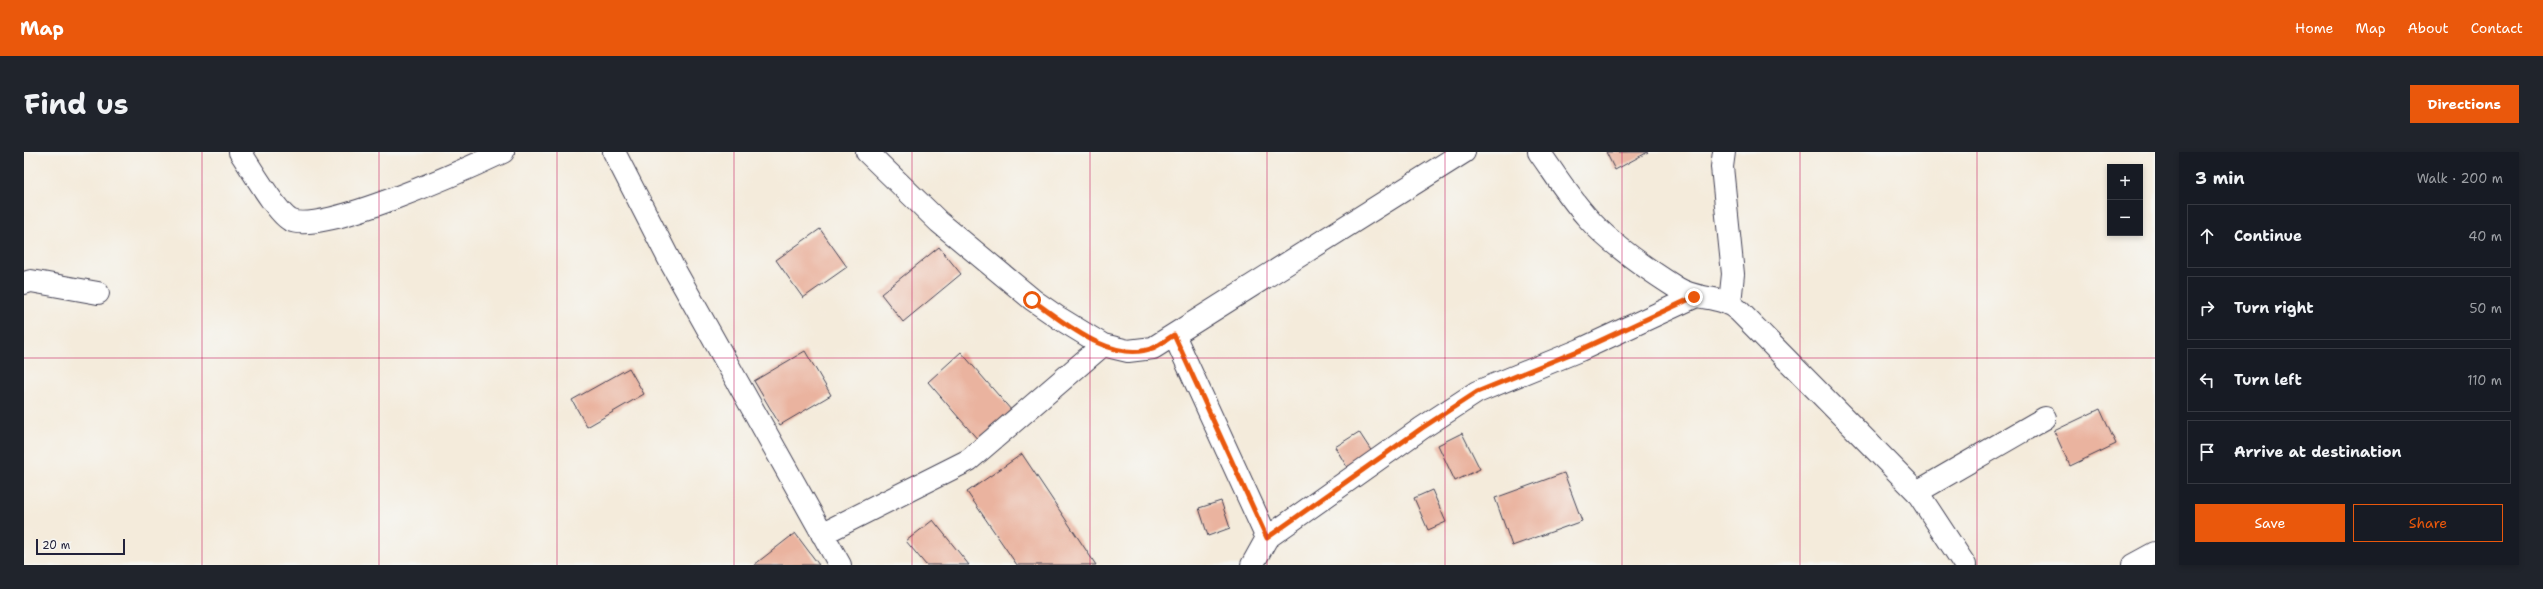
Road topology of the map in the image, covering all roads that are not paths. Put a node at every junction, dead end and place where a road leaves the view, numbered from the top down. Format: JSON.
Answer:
{"nodes":[{"id":1,"x":240,"y":152,"type":"edge"},
{"id":2,"x":503,"y":152,"type":"edge"},
{"id":3,"x":614,"y":152,"type":"edge"},
{"id":4,"x":867,"y":152,"type":"edge"},
{"id":5,"x":1464,"y":152,"type":"edge"},
{"id":6,"x":1539,"y":152,"type":"edge"},
{"id":7,"x":1724,"y":152,"type":"edge"},
{"id":8,"x":24,"y":282,"type":"edge"},
{"id":9,"x":98,"y":293,"type":"dead end"},
{"id":10,"x":1694,"y":297,"type":"junction"},
{"id":11,"x":1730,"y":303,"type":"junction"},
{"id":12,"x":1174,"y":335,"type":"junction"},
{"id":13,"x":1103,"y":345,"type":"junction"},
{"id":14,"x":2045,"y":418,"type":"dead end"},
{"id":15,"x":1917,"y":492,"type":"junction"},
{"id":16,"x":822,"y":534,"type":"junction"},
{"id":17,"x":1267,"y":538,"type":"junction"},
{"id":18,"x":2155,"y":553,"type":"edge"},
{"id":19,"x":840,"y":565,"type":"edge"},
{"id":20,"x":1252,"y":565,"type":"edge"},
{"id":21,"x":1965,"y":565,"type":"edge"},
{"id":22,"x":2133,"y":565,"type":"edge"}],
"edges":[{"from":1,"to":2,"type":"street"},
{"from":3,"to":16,"type":"street"},
{"from":4,"to":13,"type":"street"},
{"from":5,"to":12,"type":"street"},
{"from":6,"to":10,"type":"street"},
{"from":7,"to":11,"type":"street"},
{"from":8,"to":9,"type":"street"},
{"from":10,"to":11,"type":"street"},
{"from":10,"to":17,"type":"street"},
{"from":11,"to":15,"type":"street"},
{"from":12,"to":13,"type":"street"},
{"from":12,"to":17,"type":"street"},
{"from":13,"to":16,"type":"street"},
{"from":14,"to":15,"type":"street"},
{"from":15,"to":21,"type":"street"},
{"from":16,"to":19,"type":"street"},
{"from":17,"to":20,"type":"street"},
{"from":18,"to":22,"type":"street"}]}
